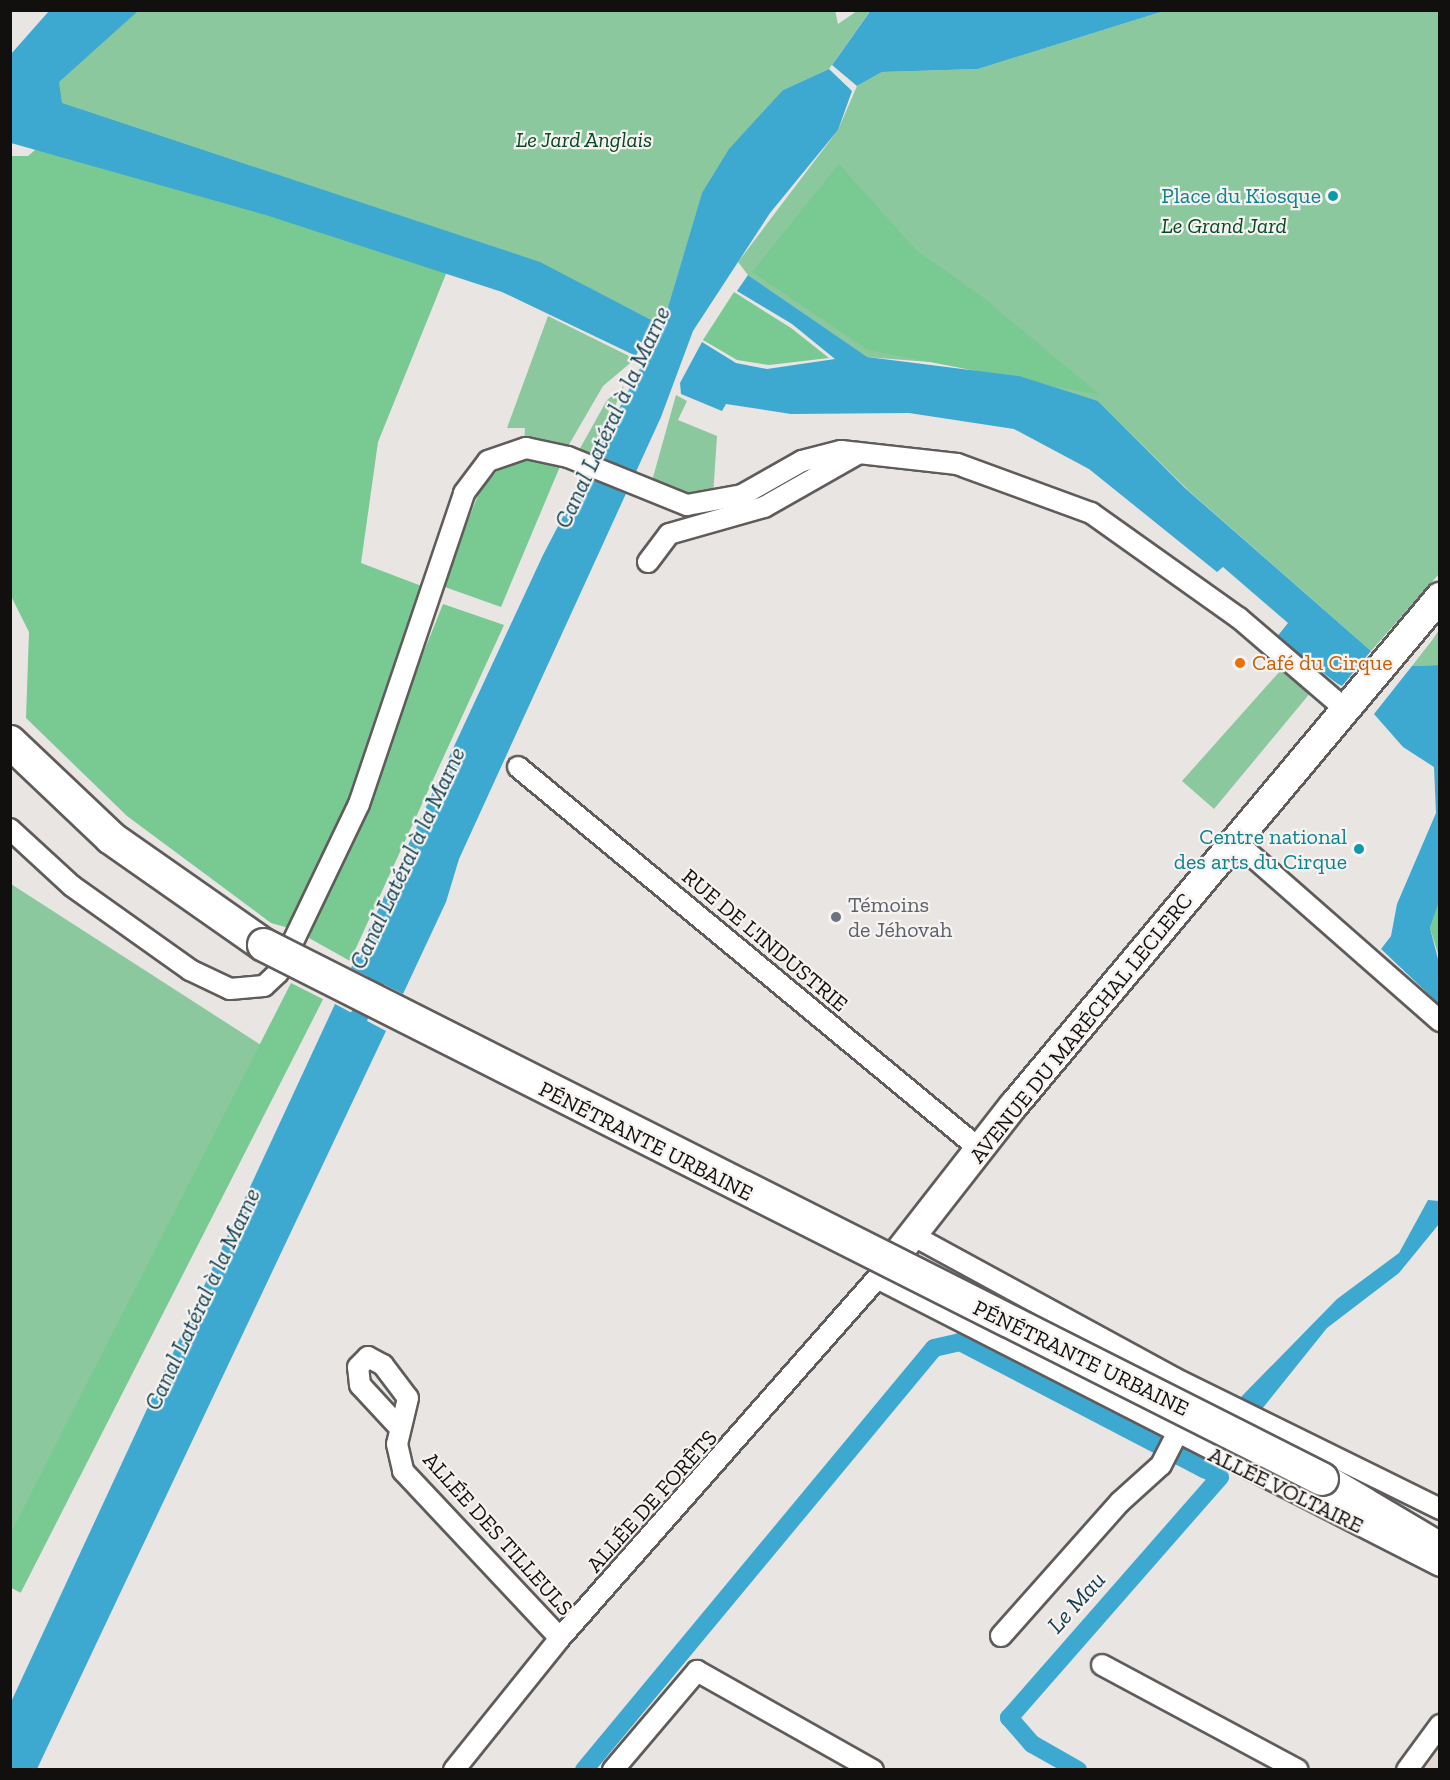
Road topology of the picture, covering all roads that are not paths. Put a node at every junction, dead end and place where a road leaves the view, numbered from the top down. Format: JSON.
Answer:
{"nodes":[{"id":1,"x":865,"y":450,"type":"junction"},
{"id":2,"x":648,"y":562,"type":"dead end"},
{"id":3,"x":1440,"y":597,"type":"edge"},
{"id":4,"x":1344,"y":708,"type":"junction"},
{"id":5,"x":10,"y":742,"type":"edge"},
{"id":6,"x":518,"y":766,"type":"dead end"},
{"id":7,"x":10,"y":829,"type":"edge"},
{"id":8,"x":1235,"y":841,"type":"junction"},
{"id":9,"x":1440,"y":1021,"type":"edge"},
{"id":10,"x":982,"y":1151,"type":"junction"},
{"id":11,"x":914,"y":1236,"type":"junction"},
{"id":12,"x":883,"y":1273,"type":"junction"},
{"id":13,"x":398,"y":1426,"type":"dead end"},
{"id":14,"x":1174,"y":1439,"type":"junction"},
{"id":15,"x":1322,"y":1479,"type":"junction"},
{"id":16,"x":1440,"y":1509,"type":"edge"},
{"id":17,"x":1440,"y":1528,"type":"edge"},
{"id":18,"x":1440,"y":1549,"type":"edge"},
{"id":19,"x":1440,"y":1566,"type":"edge"},
{"id":20,"x":1001,"y":1636,"type":"dead end"},
{"id":21,"x":560,"y":1638,"type":"junction"},
{"id":22,"x":1102,"y":1665,"type":"dead end"},
{"id":23,"x":1440,"y":1725,"type":"edge"},
{"id":24,"x":458,"y":1768,"type":"edge"},
{"id":25,"x":613,"y":1770,"type":"edge"},
{"id":26,"x":873,"y":1770,"type":"edge"},
{"id":27,"x":1299,"y":1770,"type":"edge"},
{"id":28,"x":1407,"y":1770,"type":"edge"}],
"edges":[{"from":1,"to":2,"type":"street"},
{"from":1,"to":4,"type":"street"},
{"from":1,"to":7,"type":"street"},
{"from":3,"to":4,"type":"main road","name":"AVENUE DU MARÉCHAL LECLERC"},
{"from":4,"to":8,"type":"main road","name":"AVENUE DU MARÉCHAL LECLERC"},
{"from":5,"to":15,"type":"main road","name":"PÉNÉTRANTE URBAINE","bridge":true},
{"from":6,"to":10,"type":"street","name":"RUE DE L'INDUSTRIE"},
{"from":8,"to":9,"type":"street"},
{"from":8,"to":10,"type":"main road","name":"AVENUE DU MARÉCHAL LECLERC"},
{"from":10,"to":11,"type":"main road","name":"AVENUE DU MARÉCHAL LECLERC"},
{"from":11,"to":12,"type":"main road","name":"AVENUE DU MARÉCHAL LECLERC"},
{"from":11,"to":16,"type":"street"},
{"from":12,"to":14,"type":"street","name":"ALLÉE VOLTAIRE"},
{"from":12,"to":21,"type":"street","name":"ALLÉE DE FORÊTS"},
{"from":13,"to":21,"type":"street","name":"ALLÉE DES TILLEULS"},
{"from":14,"to":19,"type":"street","name":"ALLÉE VOLTAIRE"},
{"from":14,"to":20,"type":"street"},
{"from":15,"to":17,"type":"main road","name":"ALLÉE VOLTAIRE"},
{"from":15,"to":18,"type":"main road","name":"ALLÉE VOLTAIRE"},
{"from":21,"to":24,"type":"street","name":"ALLÉE DE FORÊTS"},
{"from":22,"to":27,"type":"street"},
{"from":23,"to":28,"type":"street"},
{"from":25,"to":26,"type":"street"}]}
